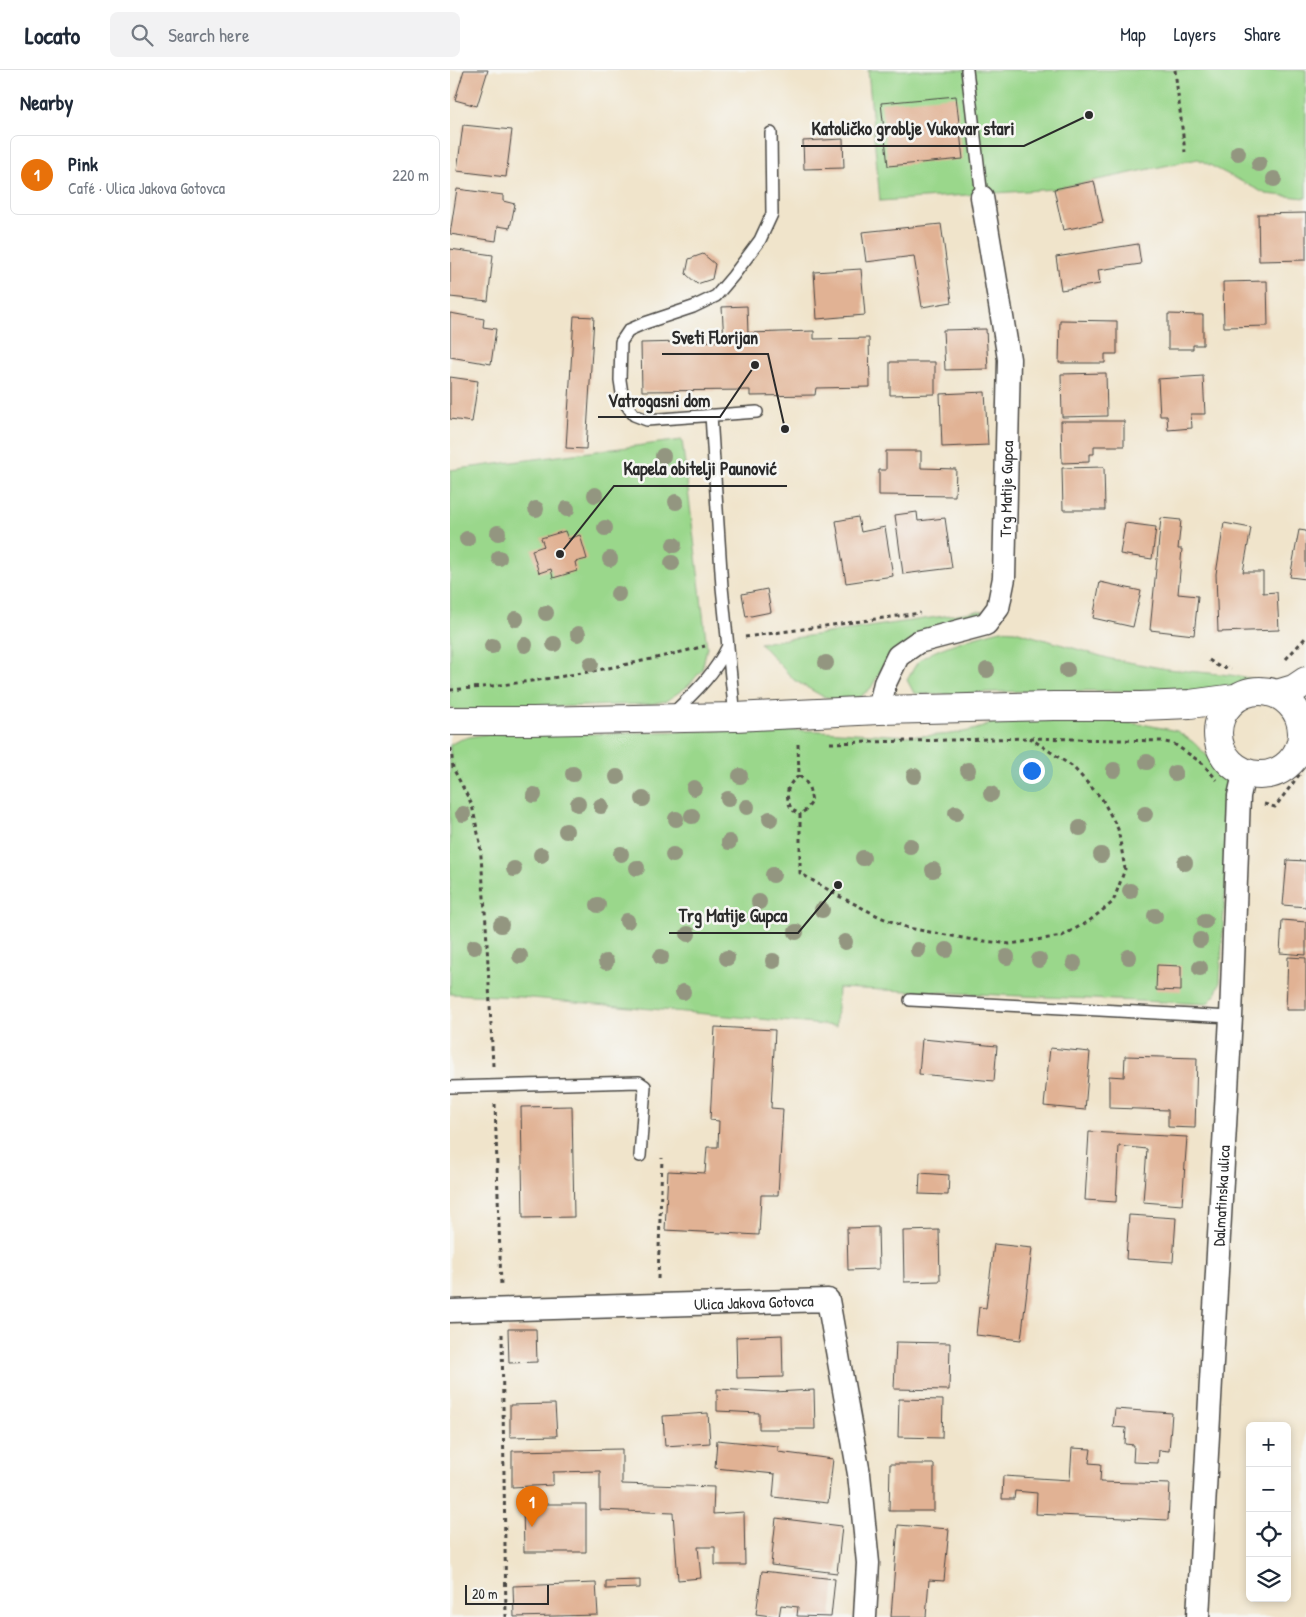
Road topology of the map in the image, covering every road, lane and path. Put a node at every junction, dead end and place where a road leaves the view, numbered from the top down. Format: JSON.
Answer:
{"nodes":[{"id":1,"x":967,"y":70,"type":"edge"},
{"id":2,"x":1175,"y":70,"type":"edge"},
{"id":3,"x":772,"y":133,"type":"dead end"},
{"id":4,"x":1185,"y":152,"type":"dead end"},
{"id":5,"x":982,"y":197,"type":"joint"},
{"id":6,"x":757,"y":412,"type":"dead end"},
{"id":7,"x":711,"y":415,"type":"junction"},
{"id":8,"x":1306,"y":636,"type":"edge"},
{"id":9,"x":728,"y":646,"type":"junction"},
{"id":10,"x":1280,"y":664,"type":"dead end"},
{"id":11,"x":1305,"y":683,"type":"edge"},
{"id":12,"x":1277,"y":694,"type":"junction"},
{"id":13,"x":1235,"y":698,"type":"junction"},
{"id":14,"x":1141,"y":706,"type":"junction"},
{"id":15,"x":879,"y":710,"type":"junction"},
{"id":16,"x":735,"y":716,"type":"junction"},
{"id":17,"x":667,"y":718,"type":"junction"},
{"id":18,"x":450,"y":732,"type":"edge"},
{"id":19,"x":1029,"y":738,"type":"junction"},
{"id":20,"x":807,"y":743,"type":"dead end"},
{"id":21,"x":827,"y":743,"type":"dead end"},
{"id":22,"x":1220,"y":750,"type":"junction"},
{"id":23,"x":1300,"y":767,"type":"edge"},
{"id":24,"x":799,"y":776,"type":"junction"},
{"id":25,"x":1242,"y":785,"type":"junction"},
{"id":26,"x":800,"y":814,"type":"junction"},
{"id":27,"x":910,"y":1000,"type":"dead end"},
{"id":28,"x":1230,"y":1017,"type":"junction"},
{"id":29,"x":494,"y":1086,"type":"junction"},
{"id":30,"x":450,"y":1087,"type":"edge"},
{"id":31,"x":640,"y":1156,"type":"joint"},
{"id":32,"x":658,"y":1305,"type":"junction"},
{"id":33,"x":502,"y":1310,"type":"junction"},
{"id":34,"x":450,"y":1311,"type":"edge"},
{"id":35,"x":506,"y":1617,"type":"edge"},
{"id":36,"x":865,"y":1617,"type":"edge"},
{"id":37,"x":1198,"y":1617,"type":"edge"}],
"edges":[{"from":1,"to":5,"type":"lane"},
{"from":2,"to":4,"type":"path"},
{"from":3,"to":7,"type":"lane"},
{"from":5,"to":15,"type":"street","name":"Trg Matije Gupca"},
{"from":6,"to":7,"type":"lane"},
{"from":7,"to":9,"type":"lane"},
{"from":8,"to":10,"type":"path"},
{"from":9,"to":16,"type":"lane"},
{"from":9,"to":17,"type":"lane"},
{"from":11,"to":12,"type":"main road"},
{"from":12,"to":13,"type":"main road"},
{"from":12,"to":23,"type":"main road"},
{"from":13,"to":14,"type":"main road"},
{"from":13,"to":22,"type":"main road"},
{"from":14,"to":15,"type":"main road"},
{"from":14,"to":22,"type":"main road"},
{"from":15,"to":16,"type":"main road"},
{"from":16,"to":17,"type":"main road"},
{"from":17,"to":18,"type":"main road"},
{"from":18,"to":29,"type":"path"},
{"from":19,"to":21,"type":"path"},
{"from":19,"to":25,"type":"path"},
{"from":19,"to":26,"type":"path"},
{"from":20,"to":24,"type":"path"},
{"from":22,"to":25,"type":"main road"},
{"from":23,"to":25,"type":"main road"},
{"from":23,"to":25,"type":"path"},
{"from":24,"to":26,"type":"path"},
{"from":24,"to":26,"type":"path"},
{"from":25,"to":28,"type":"street","name":"Dalmatinska ulica"},
{"from":27,"to":28,"type":"lane"},
{"from":28,"to":37,"type":"street","name":"Dalmatinska ulica"},
{"from":29,"to":30,"type":"lane"},
{"from":29,"to":31,"type":"lane"},
{"from":29,"to":33,"type":"path"},
{"from":31,"to":32,"type":"path"},
{"from":32,"to":33,"type":"street","name":"Ulica Jakova Gotovca"},
{"from":32,"to":36,"type":"street","name":"Ulica Jakova Gotovca"},
{"from":33,"to":34,"type":"street","name":"Ulica Jakova Gotovca"},
{"from":33,"to":35,"type":"path"}]}
